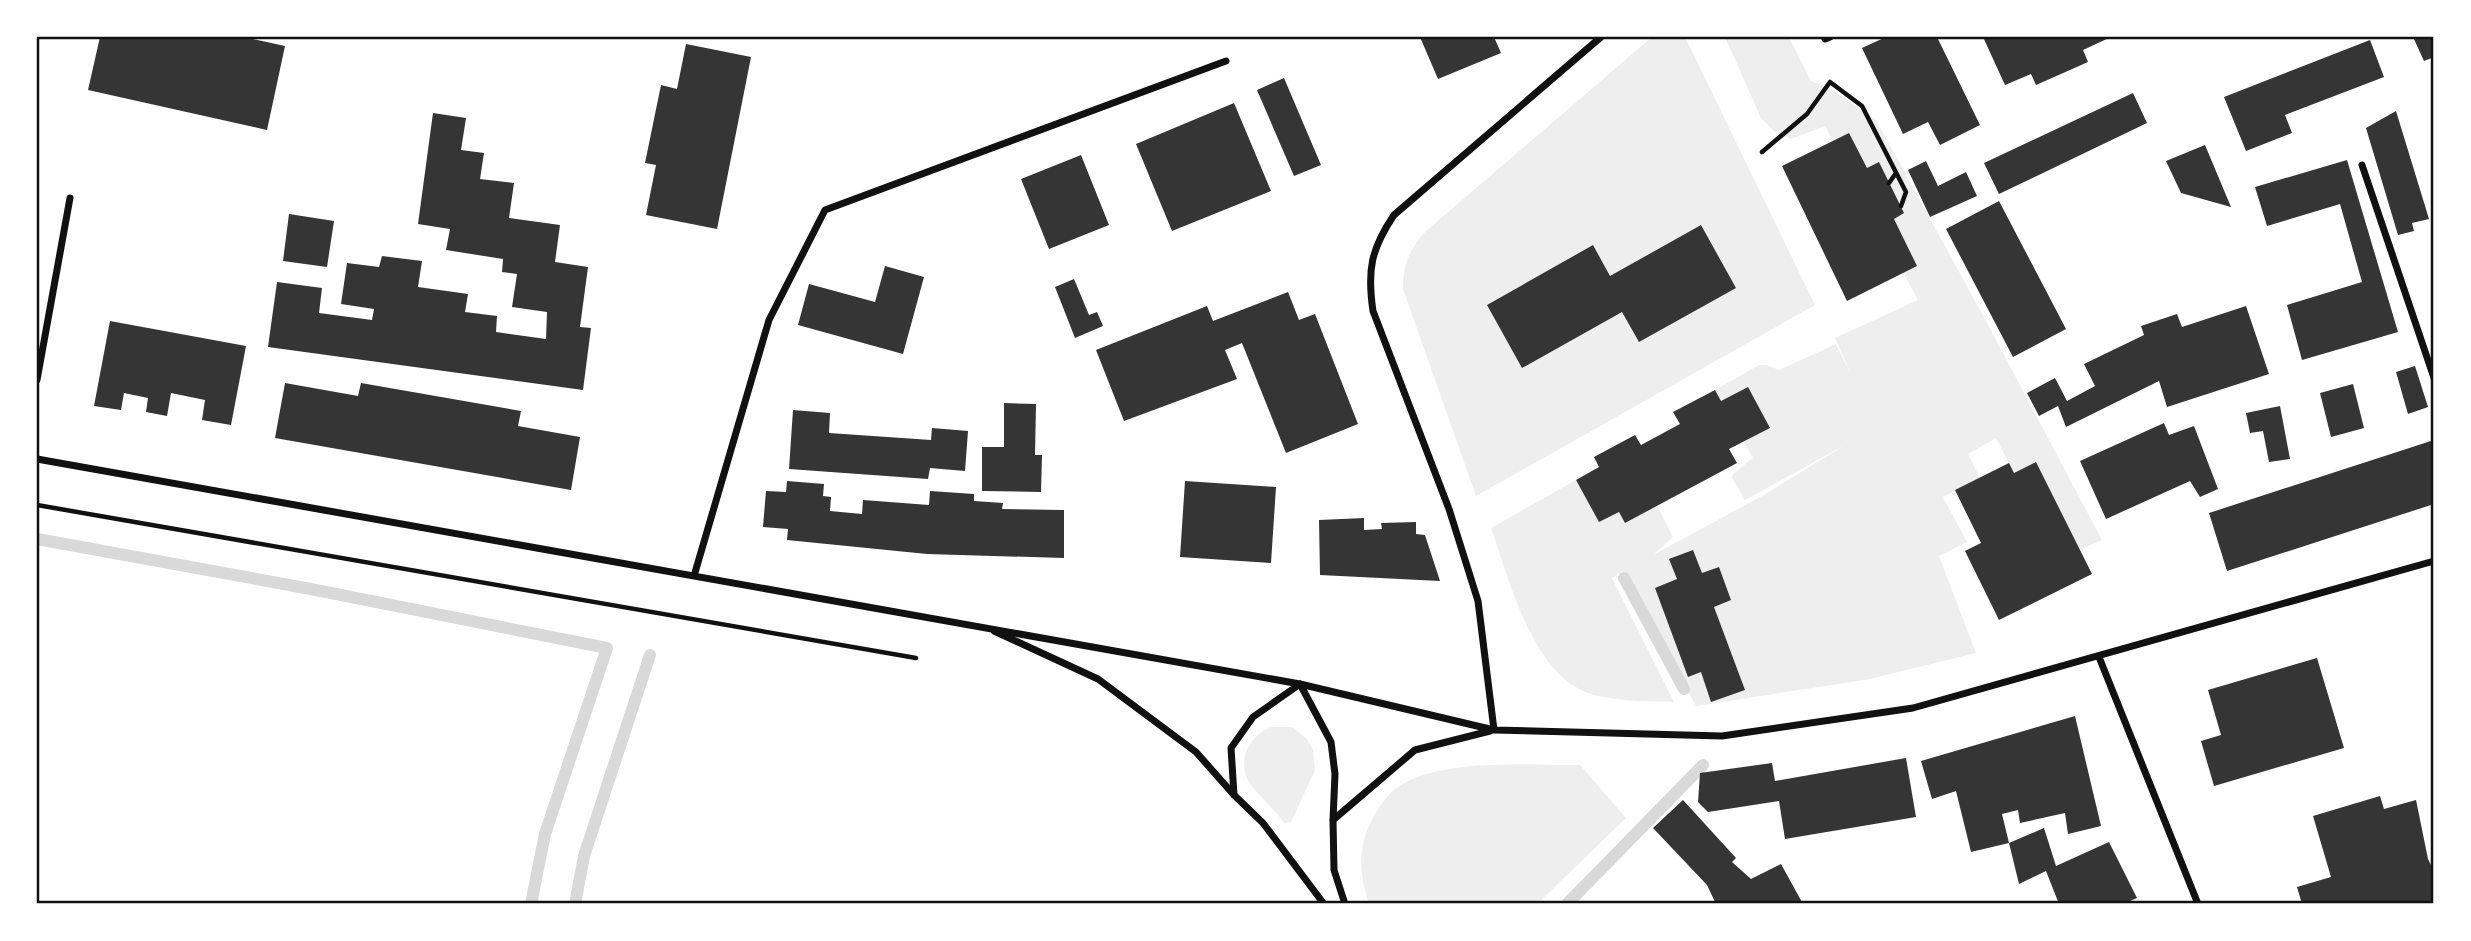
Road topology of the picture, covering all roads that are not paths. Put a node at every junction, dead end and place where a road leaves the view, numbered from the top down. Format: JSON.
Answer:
{"nodes":[{"id":1,"x":1601,"y":37,"type":"edge"},
{"id":2,"x":1824,"y":37,"type":"edge"},
{"id":3,"x":1830,"y":37,"type":"edge"},
{"id":4,"x":1226,"y":61,"type":"dead end"},
{"id":5,"x":2362,"y":165,"type":"dead end"},
{"id":6,"x":70,"y":198,"type":"dead end"},
{"id":7,"x":2434,"y":378,"type":"edge"},
{"id":8,"x":37,"y":380,"type":"edge"},
{"id":9,"x":37,"y":458,"type":"edge"},
{"id":10,"x":2434,"y":561,"type":"edge"},
{"id":11,"x":694,"y":576,"type":"junction"},
{"id":12,"x":984,"y":626,"type":"junction"},
{"id":13,"x":2099,"y":657,"type":"junction"},
{"id":14,"x":1300,"y":684,"type":"junction"},
{"id":15,"x":1494,"y":730,"type":"junction"},
{"id":16,"x":1234,"y":795,"type":"junction"},
{"id":17,"x":1332,"y":820,"type":"junction"},
{"id":18,"x":1324,"y":904,"type":"edge"},
{"id":19,"x":1345,"y":904,"type":"edge"},
{"id":20,"x":2198,"y":904,"type":"edge"}],
"edges":[{"from":1,"to":15,"type":"street"},
{"from":2,"to":3,"type":"street"},
{"from":4,"to":11,"type":"street"},
{"from":5,"to":7,"type":"street"},
{"from":6,"to":8,"type":"street"},
{"from":9,"to":11,"type":"street"},
{"from":10,"to":13,"type":"street"},
{"from":11,"to":12,"type":"street"},
{"from":12,"to":14,"type":"street"},
{"from":12,"to":16,"type":"street"},
{"from":13,"to":15,"type":"street"},
{"from":13,"to":20,"type":"street"},
{"from":14,"to":15,"type":"street"},
{"from":14,"to":16,"type":"street"},
{"from":14,"to":17,"type":"street"},
{"from":15,"to":17,"type":"street"},
{"from":16,"to":18,"type":"street"},
{"from":17,"to":19,"type":"street"}]}
